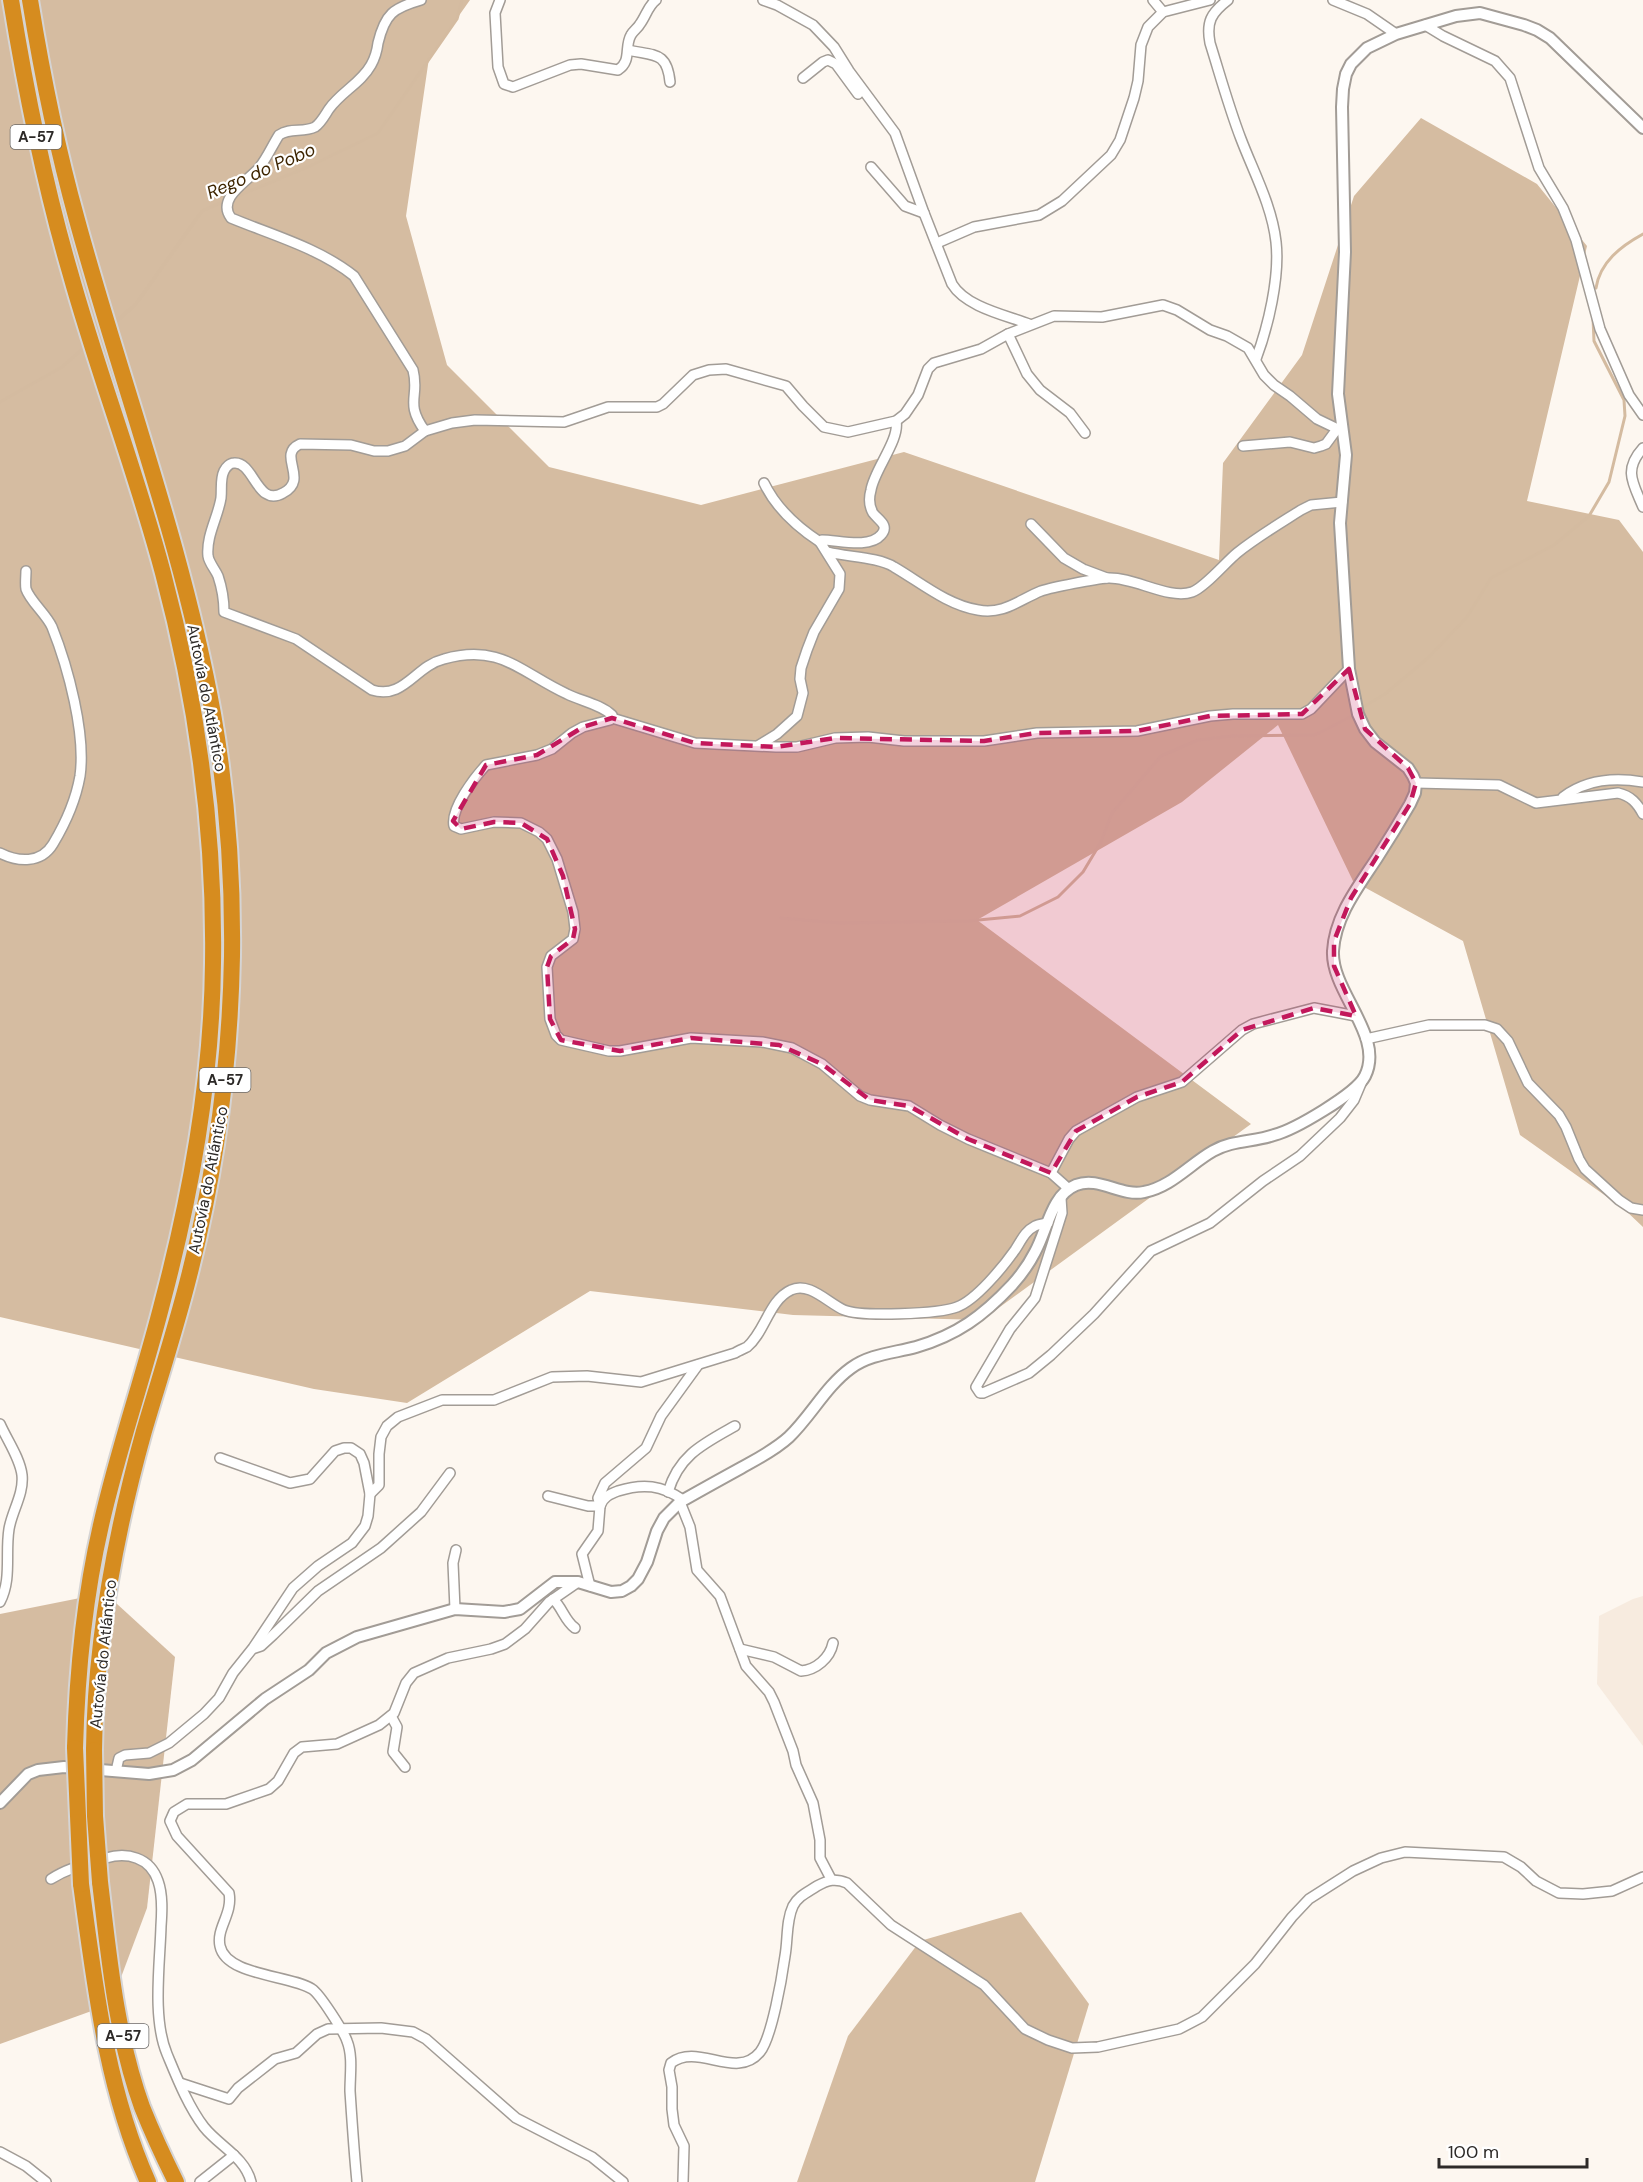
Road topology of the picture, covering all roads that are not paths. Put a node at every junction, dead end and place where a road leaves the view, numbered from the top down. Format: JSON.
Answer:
{"nodes":[{"id":1,"x":11,"y":0,"type":"edge"},
{"id":2,"x":30,"y":0,"type":"edge"},
{"id":3,"x":421,"y":0,"type":"edge"},
{"id":4,"x":500,"y":0,"type":"edge"},
{"id":5,"x":656,"y":0,"type":"edge"},
{"id":6,"x":763,"y":0,"type":"edge"},
{"id":7,"x":1153,"y":0,"type":"edge"},
{"id":8,"x":1210,"y":0,"type":"edge"},
{"id":9,"x":1228,"y":0,"type":"edge"},
{"id":10,"x":1333,"y":0,"type":"edge"},
{"id":11,"x":1193,"y":2,"type":"edge"},
{"id":12,"x":1163,"y":12,"type":"junction"},
{"id":13,"x":1425,"y":25,"type":"junction"},
{"id":14,"x":1396,"y":34,"type":"junction"},
{"id":15,"x":628,"y":50,"type":"junction"},
{"id":16,"x":803,"y":78,"type":"dead end"},
{"id":17,"x":670,"y":82,"type":"dead end"},
{"id":18,"x":880,"y":113,"type":"junction"},
{"id":19,"x":1643,"y":128,"type":"edge"},
{"id":20,"x":871,"y":167,"type":"dead end"},
{"id":21,"x":924,"y":213,"type":"junction"},
{"id":22,"x":937,"y":243,"type":"junction"},
{"id":23,"x":1029,"y":324,"type":"junction"},
{"id":24,"x":1008,"y":334,"type":"junction"},
{"id":25,"x":1256,"y":359,"type":"junction"},
{"id":26,"x":1643,"y":414,"type":"edge"},
{"id":27,"x":897,"y":421,"type":"junction"},
{"id":28,"x":1340,"y":430,"type":"junction"},
{"id":29,"x":425,"y":431,"type":"junction"},
{"id":30,"x":1085,"y":433,"type":"dead end"},
{"id":31,"x":1243,"y":446,"type":"dead end"},
{"id":32,"x":1643,"y":448,"type":"edge"},
{"id":33,"x":764,"y":483,"type":"dead end"},
{"id":34,"x":1341,"y":502,"type":"junction"},
{"id":35,"x":1643,"y":507,"type":"edge"},
{"id":36,"x":1031,"y":524,"type":"dead end"},
{"id":37,"x":820,"y":542,"type":"junction"},
{"id":38,"x":828,"y":552,"type":"junction"},
{"id":39,"x":26,"y":571,"type":"dead end"},
{"id":40,"x":1107,"y":578,"type":"junction"},
{"id":41,"x":1349,"y":669,"type":"junction"},
{"id":42,"x":612,"y":718,"type":"junction"},
{"id":43,"x":758,"y":746,"type":"junction"},
{"id":44,"x":1643,"y":782,"type":"edge"},
{"id":45,"x":1416,"y":783,"type":"junction"},
{"id":46,"x":1561,"y":799,"type":"junction"},
{"id":47,"x":1643,"y":814,"type":"edge"},
{"id":48,"x":0,"y":853,"type":"edge"},
{"id":49,"x":1356,"y":1016,"type":"junction"},
{"id":50,"x":1366,"y":1039,"type":"junction"},
{"id":51,"x":1362,"y":1081,"type":"junction"},
{"id":52,"x":1051,"y":1173,"type":"junction"},
{"id":53,"x":1065,"y":1193,"type":"junction"},
{"id":54,"x":1643,"y":1210,"type":"edge"},
{"id":55,"x":1048,"y":1223,"type":"junction"},
{"id":56,"x":698,"y":1365,"type":"junction"},
{"id":57,"x":0,"y":1424,"type":"edge"},
{"id":58,"x":735,"y":1426,"type":"dead end"},
{"id":59,"x":220,"y":1458,"type":"dead end"},
{"id":60,"x":450,"y":1473,"type":"dead end"},
{"id":61,"x":668,"y":1492,"type":"junction"},
{"id":62,"x":369,"y":1494,"type":"junction"},
{"id":63,"x":548,"y":1496,"type":"dead end"},
{"id":64,"x":682,"y":1501,"type":"junction"},
{"id":65,"x":600,"y":1506,"type":"junction"},
{"id":66,"x":456,"y":1550,"type":"dead end"},
{"id":67,"x":578,"y":1582,"type":"junction"},
{"id":68,"x":590,"y":1586,"type":"junction"},
{"id":69,"x":554,"y":1599,"type":"junction"},
{"id":70,"x":0,"y":1602,"type":"edge"},
{"id":71,"x":455,"y":1609,"type":"junction"},
{"id":72,"x":575,"y":1628,"type":"dead end"},
{"id":73,"x":833,"y":1642,"type":"dead end"},
{"id":74,"x":254,"y":1648,"type":"junction"},
{"id":75,"x":740,"y":1648,"type":"junction"},
{"id":76,"x":391,"y":1716,"type":"junction"},
{"id":77,"x":405,"y":1767,"type":"dead end"},
{"id":78,"x":116,"y":1771,"type":"junction"},
{"id":79,"x":0,"y":1803,"type":"edge"},
{"id":80,"x":1643,"y":1877,"type":"edge"},
{"id":81,"x":51,"y":1879,"type":"dead end"},
{"id":82,"x":831,"y":1880,"type":"junction"},
{"id":83,"x":340,"y":2029,"type":"junction"},
{"id":84,"x":180,"y":2083,"type":"junction"},
{"id":85,"x":0,"y":2152,"type":"edge"},
{"id":86,"x":234,"y":2155,"type":"junction"},
{"id":87,"x":46,"y":2182,"type":"edge"},
{"id":88,"x":148,"y":2182,"type":"edge"},
{"id":89,"x":176,"y":2182,"type":"edge"},
{"id":90,"x":200,"y":2182,"type":"edge"},
{"id":91,"x":251,"y":2182,"type":"edge"},
{"id":92,"x":357,"y":2182,"type":"edge"},
{"id":93,"x":623,"y":2182,"type":"edge"},
{"id":94,"x":683,"y":2182,"type":"edge"}],
"edges":[{"from":1,"to":88,"type":"highway","name":"Autovía do Atlántico","number":"A-57","bridge":true},
{"from":2,"to":89,"type":"highway","name":"Autovía do Atlántico","number":"A-57","bridge":true},
{"from":3,"to":29,"type":"street"},
{"from":4,"to":15,"type":"street"},
{"from":5,"to":15,"type":"street"},
{"from":6,"to":18,"type":"street"},
{"from":7,"to":12,"type":"street"},
{"from":8,"to":11,"type":"street"},
{"from":9,"to":25,"type":"street"},
{"from":10,"to":14,"type":"street"},
{"from":11,"to":12,"type":"street"},
{"from":12,"to":22,"type":"street"},
{"from":13,"to":14,"type":"street"},
{"from":13,"to":19,"type":"street"},
{"from":13,"to":26,"type":"street"},
{"from":14,"to":28,"type":"street"},
{"from":15,"to":17,"type":"street"},
{"from":16,"to":18,"type":"street"},
{"from":18,"to":21,"type":"street"},
{"from":20,"to":21,"type":"street"},
{"from":21,"to":22,"type":"street"},
{"from":22,"to":23,"type":"street"},
{"from":23,"to":24,"type":"street"},
{"from":23,"to":25,"type":"street"},
{"from":24,"to":27,"type":"street"},
{"from":24,"to":30,"type":"street"},
{"from":25,"to":28,"type":"street"},
{"from":27,"to":29,"type":"street"},
{"from":27,"to":37,"type":"street"},
{"from":28,"to":31,"type":"street"},
{"from":28,"to":34,"type":"street"},
{"from":29,"to":42,"type":"street"},
{"from":32,"to":35,"type":"street"},
{"from":33,"to":37,"type":"street"},
{"from":34,"to":40,"type":"street"},
{"from":34,"to":41,"type":"street"},
{"from":36,"to":40,"type":"street"},
{"from":37,"to":38,"type":"street"},
{"from":38,"to":40,"type":"street"},
{"from":38,"to":43,"type":"street"},
{"from":39,"to":48,"type":"street"},
{"from":41,"to":43,"type":"street"},
{"from":41,"to":45,"type":"street"},
{"from":42,"to":43,"type":"street"},
{"from":42,"to":52,"type":"street"},
{"from":44,"to":46,"type":"street"},
{"from":45,"to":46,"type":"street"},
{"from":45,"to":49,"type":"street"},
{"from":46,"to":47,"type":"street"},
{"from":49,"to":50,"type":"street"},
{"from":49,"to":52,"type":"street"},
{"from":50,"to":51,"type":"street"},
{"from":50,"to":54,"type":"street"},
{"from":51,"to":53,"type":"street"},
{"from":51,"to":53,"type":"street"},
{"from":52,"to":53,"type":"street"},
{"from":53,"to":55,"type":"street"},
{"from":55,"to":56,"type":"street"},
{"from":55,"to":64,"type":"street"},
{"from":56,"to":62,"type":"street"},
{"from":56,"to":65,"type":"street"},
{"from":57,"to":70,"type":"street"},
{"from":58,"to":61,"type":"street"},
{"from":59,"to":62,"type":"street"},
{"from":60,"to":74,"type":"street"},
{"from":61,"to":64,"type":"street"},
{"from":61,"to":65,"type":"street"},
{"from":62,"to":74,"type":"street"},
{"from":63,"to":65,"type":"street"},
{"from":64,"to":68,"type":"street"},
{"from":64,"to":75,"type":"street"},
{"from":65,"to":68,"type":"street"},
{"from":66,"to":71,"type":"street"},
{"from":67,"to":68,"type":"street"},
{"from":67,"to":69,"type":"street"},
{"from":67,"to":71,"type":"street"},
{"from":69,"to":72,"type":"street"},
{"from":69,"to":76,"type":"street"},
{"from":71,"to":78,"type":"street"},
{"from":73,"to":75,"type":"street"},
{"from":74,"to":78,"type":"street"},
{"from":75,"to":82,"type":"street"},
{"from":76,"to":77,"type":"street"},
{"from":76,"to":83,"type":"street"},
{"from":78,"to":79,"type":"street"},
{"from":80,"to":82,"type":"street"},
{"from":81,"to":84,"type":"street"},
{"from":82,"to":94,"type":"street"},
{"from":83,"to":84,"type":"street"},
{"from":83,"to":92,"type":"street"},
{"from":83,"to":93,"type":"street"},
{"from":84,"to":86,"type":"street"},
{"from":85,"to":87,"type":"street"},
{"from":86,"to":90,"type":"street"},
{"from":86,"to":91,"type":"street"}]}
